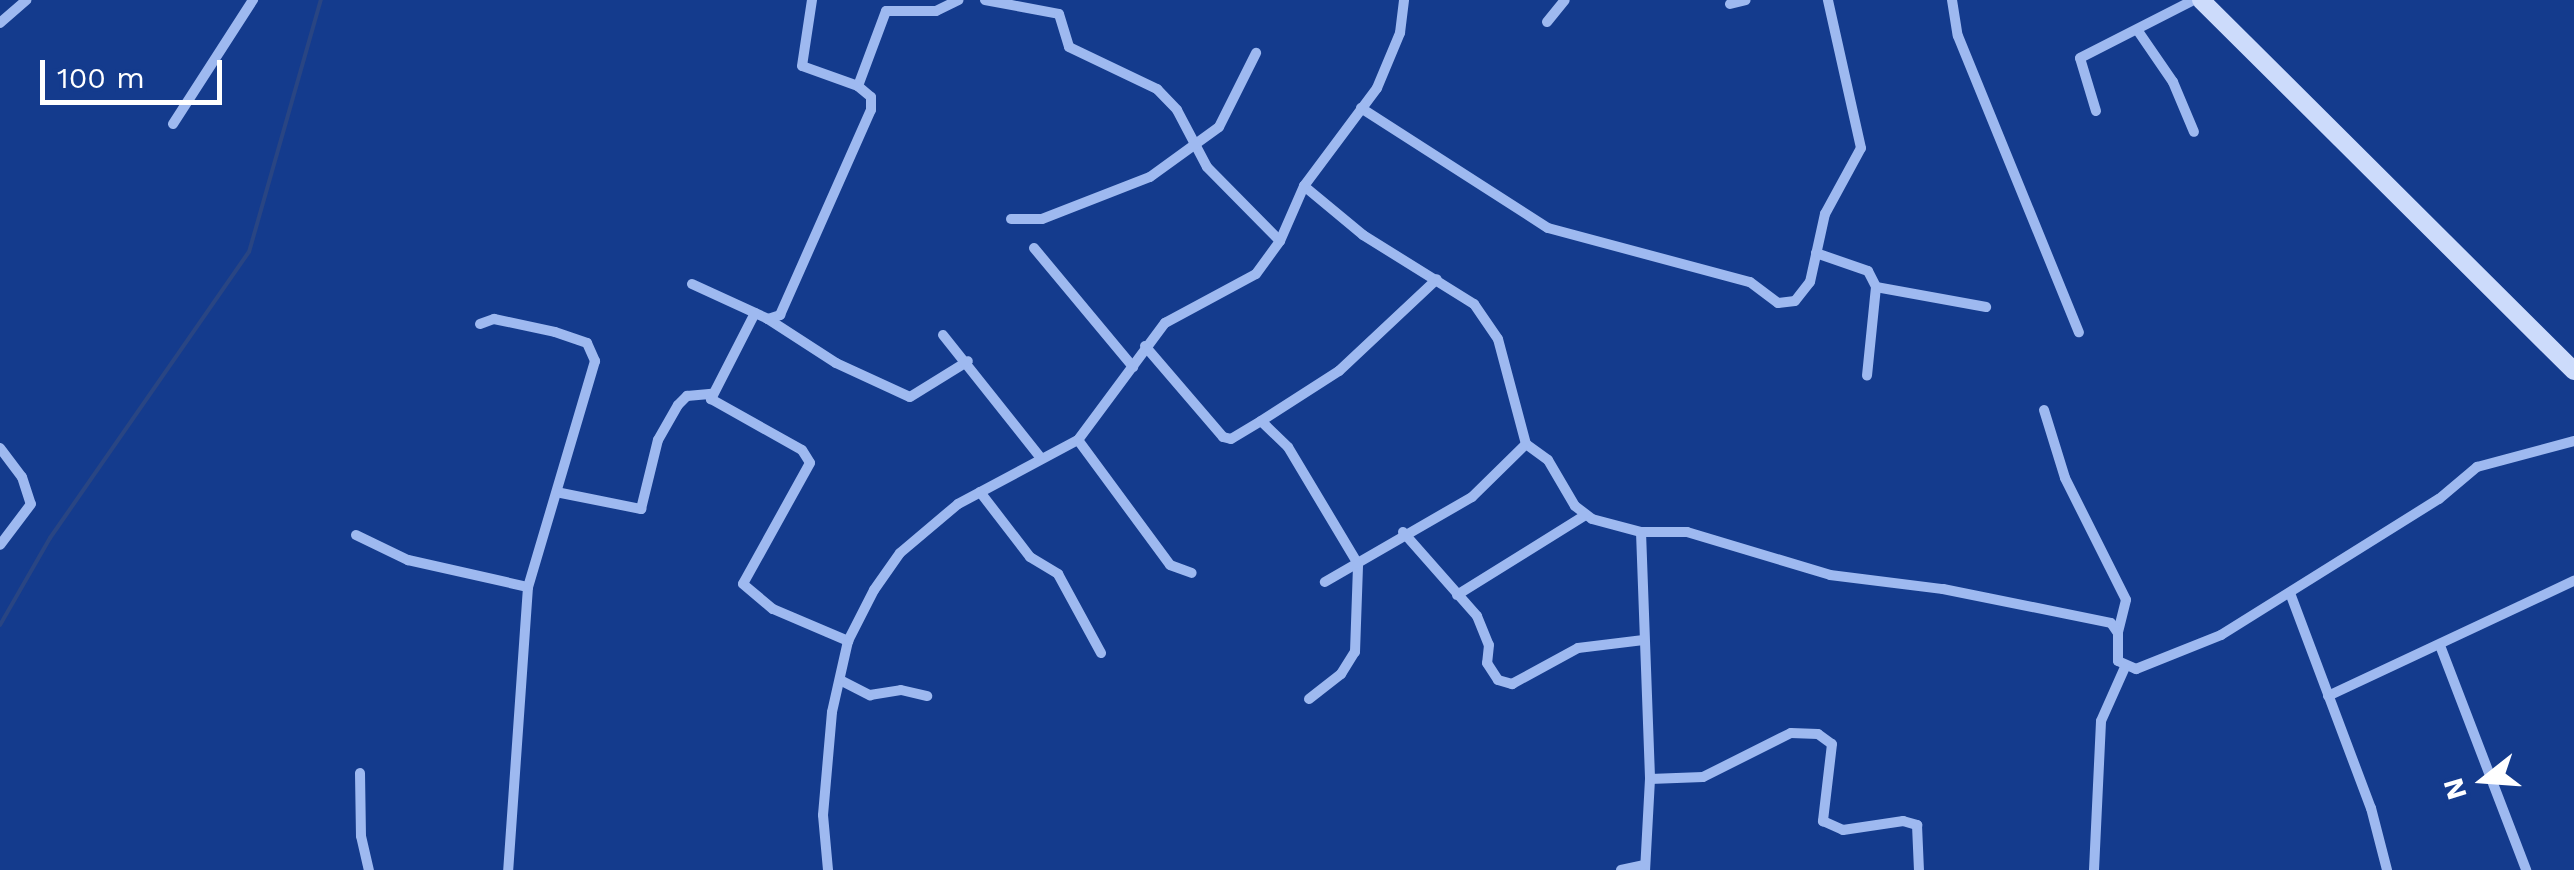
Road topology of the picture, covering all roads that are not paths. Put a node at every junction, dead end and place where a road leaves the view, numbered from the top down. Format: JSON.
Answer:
{"nodes":[{"id":1,"x":26,"y":0,"type":"edge"},
{"id":2,"x":253,"y":0,"type":"edge"},
{"id":3,"x":812,"y":0,"type":"edge"},
{"id":4,"x":960,"y":0,"type":"edge"},
{"id":5,"x":985,"y":0,"type":"edge"},
{"id":6,"x":1404,"y":0,"type":"edge"},
{"id":7,"x":1566,"y":0,"type":"edge"},
{"id":8,"x":1746,"y":0,"type":"edge"},
{"id":9,"x":1828,"y":0,"type":"edge"},
{"id":10,"x":1952,"y":0,"type":"edge"},
{"id":11,"x":2198,"y":0,"type":"edge"},
{"id":12,"x":1730,"y":4,"type":"dead end"},
{"id":13,"x":1548,"y":22,"type":"dead end"},
{"id":14,"x":0,"y":23,"type":"edge"},
{"id":15,"x":2138,"y":31,"type":"junction"},
{"id":16,"x":1256,"y":53,"type":"dead end"},
{"id":17,"x":858,"y":86,"type":"junction"},
{"id":18,"x":1361,"y":108,"type":"junction"},
{"id":19,"x":2096,"y":111,"type":"dead end"},
{"id":20,"x":173,"y":124,"type":"dead end"},
{"id":21,"x":2194,"y":132,"type":"dead end"},
{"id":22,"x":1194,"y":146,"type":"junction"},
{"id":23,"x":1304,"y":186,"type":"junction"},
{"id":24,"x":1011,"y":219,"type":"dead end"},
{"id":25,"x":1280,"y":241,"type":"junction"},
{"id":26,"x":1034,"y":248,"type":"dead end"},
{"id":27,"x":1816,"y":253,"type":"junction"},
{"id":28,"x":1437,"y":280,"type":"junction"},
{"id":29,"x":692,"y":284,"type":"dead end"},
{"id":30,"x":1876,"y":288,"type":"junction"},
{"id":31,"x":1986,"y":307,"type":"dead end"},
{"id":32,"x":755,"y":313,"type":"junction"},
{"id":33,"x":768,"y":319,"type":"junction"},
{"id":34,"x":480,"y":324,"type":"dead end"},
{"id":35,"x":2079,"y":332,"type":"dead end"},
{"id":36,"x":944,"y":335,"type":"dead end"},
{"id":37,"x":1145,"y":346,"type":"junction"},
{"id":38,"x":968,"y":361,"type":"junction"},
{"id":39,"x":1133,"y":367,"type":"junction"},
{"id":40,"x":2574,"y":371,"type":"edge"},
{"id":41,"x":1867,"y":376,"type":"dead end"},
{"id":42,"x":712,"y":394,"type":"junction"},
{"id":43,"x":2044,"y":410,"type":"dead end"},
{"id":44,"x":1262,"y":421,"type":"junction"},
{"id":45,"x":1078,"y":440,"type":"junction"},
{"id":46,"x":2574,"y":441,"type":"edge"},
{"id":47,"x":1526,"y":444,"type":"junction"},
{"id":48,"x":0,"y":448,"type":"edge"},
{"id":49,"x":1041,"y":458,"type":"junction"},
{"id":50,"x":980,"y":492,"type":"junction"},
{"id":51,"x":561,"y":493,"type":"junction"},
{"id":52,"x":1584,"y":516,"type":"junction"},
{"id":53,"x":1403,"y":532,"type":"junction"},
{"id":54,"x":1641,"y":532,"type":"junction"},
{"id":55,"x":356,"y":536,"type":"dead end"},
{"id":56,"x":0,"y":545,"type":"edge"},
{"id":57,"x":1358,"y":564,"type":"junction"},
{"id":58,"x":1192,"y":573,"type":"dead end"},
{"id":59,"x":2574,"y":581,"type":"edge"},
{"id":60,"x":1325,"y":582,"type":"dead end"},
{"id":61,"x":528,"y":587,"type":"junction"},
{"id":62,"x":2290,"y":593,"type":"junction"},
{"id":63,"x":1457,"y":595,"type":"junction"},
{"id":64,"x":2118,"y":633,"type":"junction"},
{"id":65,"x":1644,"y":640,"type":"junction"},
{"id":66,"x":848,"y":641,"type":"junction"},
{"id":67,"x":2441,"y":648,"type":"junction"},
{"id":68,"x":1101,"y":653,"type":"dead end"},
{"id":69,"x":2125,"y":667,"type":"junction"},
{"id":70,"x":840,"y":680,"type":"junction"},
{"id":71,"x":927,"y":696,"type":"dead end"},
{"id":72,"x":2328,"y":696,"type":"junction"},
{"id":73,"x":1309,"y":699,"type":"dead end"},
{"id":74,"x":360,"y":773,"type":"dead end"},
{"id":75,"x":1650,"y":779,"type":"junction"},
{"id":76,"x":1644,"y":868,"type":"edge"},
{"id":77,"x":369,"y":870,"type":"edge"},
{"id":78,"x":508,"y":870,"type":"edge"},
{"id":79,"x":828,"y":870,"type":"edge"},
{"id":80,"x":1621,"y":870,"type":"edge"},
{"id":81,"x":1919,"y":870,"type":"edge"},
{"id":82,"x":2094,"y":870,"type":"edge"},
{"id":83,"x":2388,"y":870,"type":"edge"},
{"id":84,"x":2526,"y":870,"type":"edge"}],
"edges":[{"from":1,"to":14,"type":"street"},
{"from":2,"to":20,"type":"street"},
{"from":3,"to":17,"type":"street"},
{"from":4,"to":17,"type":"street"},
{"from":5,"to":22,"type":"street"},
{"from":6,"to":18,"type":"street"},
{"from":7,"to":13,"type":"street"},
{"from":8,"to":12,"type":"street"},
{"from":9,"to":27,"type":"street"},
{"from":10,"to":35,"type":"street"},
{"from":11,"to":15,"type":"street"},
{"from":11,"to":40,"type":"main road"},
{"from":15,"to":19,"type":"street"},
{"from":15,"to":21,"type":"street"},
{"from":16,"to":22,"type":"street"},
{"from":17,"to":33,"type":"street"},
{"from":18,"to":23,"type":"street"},
{"from":18,"to":27,"type":"street"},
{"from":22,"to":24,"type":"street"},
{"from":22,"to":25,"type":"street"},
{"from":23,"to":25,"type":"street"},
{"from":23,"to":28,"type":"street"},
{"from":25,"to":37,"type":"street"},
{"from":26,"to":39,"type":"street"},
{"from":27,"to":30,"type":"street"},
{"from":28,"to":44,"type":"street"},
{"from":28,"to":47,"type":"street"},
{"from":29,"to":32,"type":"street"},
{"from":30,"to":31,"type":"street"},
{"from":30,"to":41,"type":"street"},
{"from":32,"to":33,"type":"street"},
{"from":32,"to":42,"type":"street"},
{"from":33,"to":38,"type":"street"},
{"from":34,"to":51,"type":"street"},
{"from":36,"to":38,"type":"street"},
{"from":37,"to":39,"type":"street"},
{"from":37,"to":44,"type":"street"},
{"from":38,"to":49,"type":"street"},
{"from":39,"to":45,"type":"street"},
{"from":42,"to":51,"type":"street"},
{"from":42,"to":66,"type":"street"},
{"from":43,"to":64,"type":"street"},
{"from":44,"to":57,"type":"street"},
{"from":45,"to":49,"type":"street"},
{"from":45,"to":58,"type":"street"},
{"from":46,"to":62,"type":"street"},
{"from":47,"to":52,"type":"street"},
{"from":47,"to":53,"type":"street"},
{"from":48,"to":56,"type":"street"},
{"from":49,"to":50,"type":"street"},
{"from":50,"to":66,"type":"street"},
{"from":50,"to":68,"type":"street"},
{"from":51,"to":61,"type":"street"},
{"from":52,"to":54,"type":"street"},
{"from":52,"to":63,"type":"street"},
{"from":53,"to":57,"type":"street"},
{"from":53,"to":63,"type":"street"},
{"from":54,"to":64,"type":"street"},
{"from":54,"to":65,"type":"street"},
{"from":55,"to":61,"type":"street"},
{"from":57,"to":60,"type":"street"},
{"from":57,"to":73,"type":"street"},
{"from":59,"to":67,"type":"street"},
{"from":61,"to":78,"type":"street"},
{"from":62,"to":69,"type":"street"},
{"from":62,"to":72,"type":"street"},
{"from":63,"to":65,"type":"street"},
{"from":64,"to":69,"type":"street"},
{"from":65,"to":75,"type":"street"},
{"from":66,"to":70,"type":"street"},
{"from":67,"to":72,"type":"street"},
{"from":67,"to":84,"type":"street"},
{"from":69,"to":82,"type":"street"},
{"from":70,"to":71,"type":"street"},
{"from":70,"to":79,"type":"street"},
{"from":72,"to":83,"type":"street"},
{"from":74,"to":77,"type":"street"},
{"from":75,"to":76,"type":"street"},
{"from":75,"to":81,"type":"street"},
{"from":76,"to":80,"type":"street"}]}
